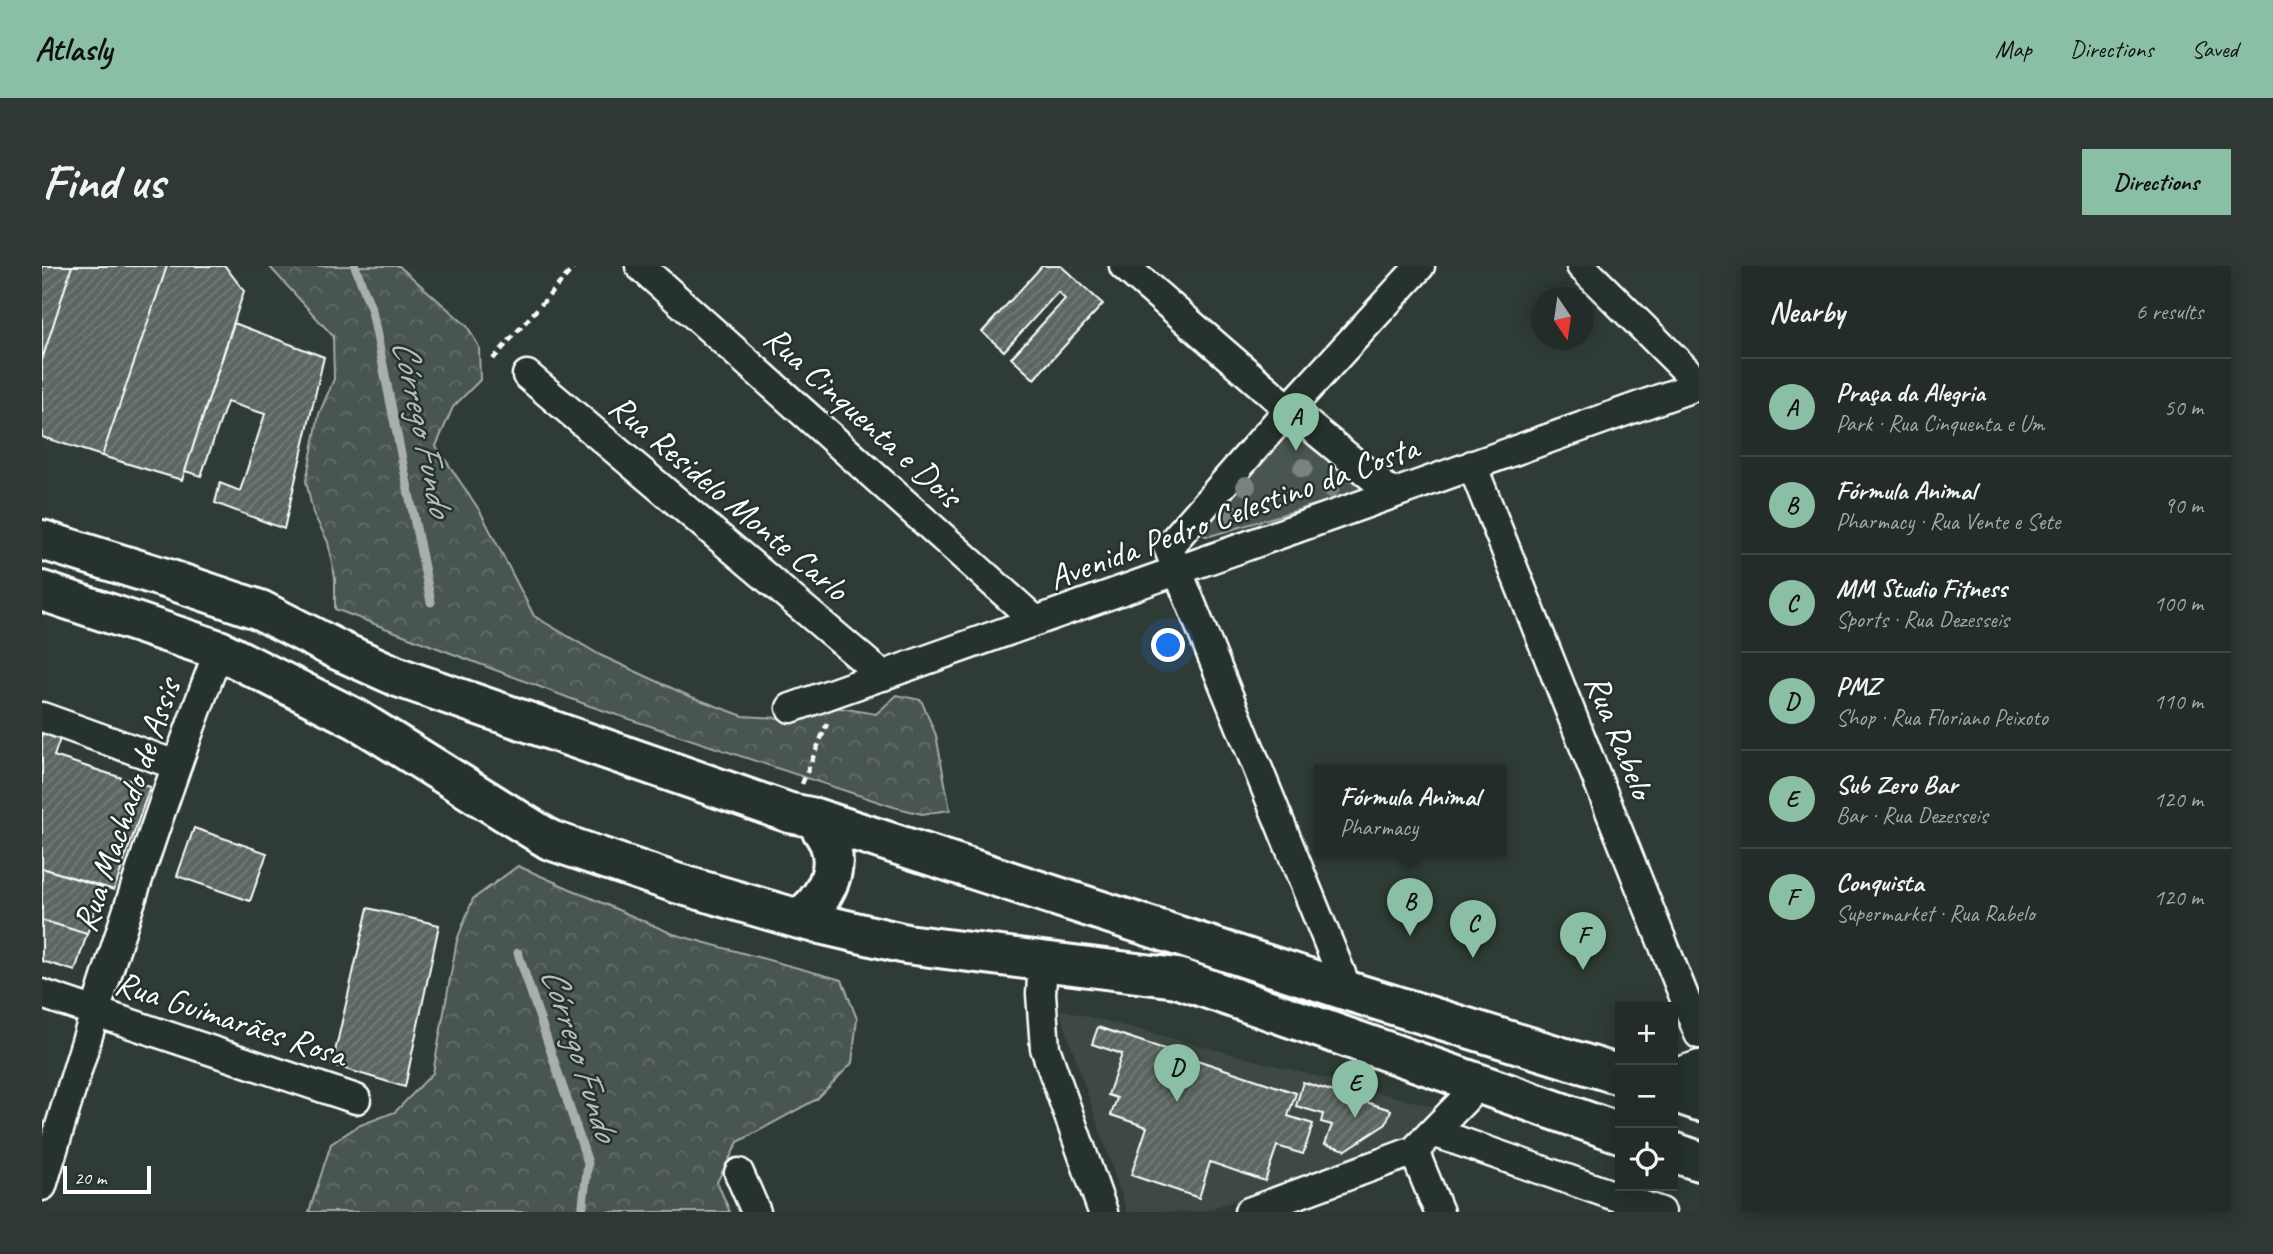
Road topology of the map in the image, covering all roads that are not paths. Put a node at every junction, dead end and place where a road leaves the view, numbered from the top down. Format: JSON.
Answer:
{"nodes":[{"id":1,"x":640,"y":266,"type":"edge"},
{"id":2,"x":1124,"y":266,"type":"edge"},
{"id":3,"x":1420,"y":266,"type":"edge"},
{"id":4,"x":1581,"y":266,"type":"edge"},
{"id":5,"x":527,"y":374,"type":"dead end"},
{"id":6,"x":1699,"y":384,"type":"edge"},
{"id":7,"x":1289,"y":409,"type":"junction"},
{"id":8,"x":1472,"y":466,"type":"junction"},
{"id":9,"x":1393,"y":494,"type":"junction"},
{"id":10,"x":42,"y":540,"type":"edge"},
{"id":11,"x":1177,"y":571,"type":"junction"},
{"id":12,"x":42,"y":591,"type":"edge"},
{"id":13,"x":1036,"y":621,"type":"junction"},
{"id":14,"x":219,"y":650,"type":"junction"},
{"id":15,"x":883,"y":676,"type":"junction"},
{"id":16,"x":791,"y":708,"type":"dead end"},
{"id":17,"x":42,"y":717,"type":"edge"},
{"id":18,"x":176,"y":765,"type":"junction"},
{"id":19,"x":802,"y":816,"type":"junction"},
{"id":20,"x":799,"y":919,"type":"junction"},
{"id":21,"x":1043,"y":962,"type":"junction"},
{"id":22,"x":1348,"y":991,"type":"junction"},
{"id":23,"x":42,"y":994,"type":"edge"},
{"id":24,"x":94,"y":1012,"type":"junction"},
{"id":25,"x":1699,"y":1034,"type":"edge"},
{"id":26,"x":1699,"y":1065,"type":"edge"},
{"id":27,"x":1678,"y":1072,"type":"edge"},
{"id":28,"x":1615,"y":1073,"type":"edge"},
{"id":29,"x":1479,"y":1082,"type":"junction"},
{"id":30,"x":1678,"y":1094,"type":"edge"},
{"id":31,"x":356,"y":1099,"type":"dead end"},
{"id":32,"x":1699,"y":1101,"type":"edge"},
{"id":33,"x":1615,"y":1131,"type":"edge"},
{"id":34,"x":1424,"y":1141,"type":"junction"},
{"id":35,"x":1678,"y":1154,"type":"edge"},
{"id":36,"x":1699,"y":1161,"type":"edge"},
{"id":37,"x":739,"y":1173,"type":"dead end"},
{"id":38,"x":42,"y":1186,"type":"edge"},
{"id":39,"x":756,"y":1212,"type":"edge"},
{"id":40,"x":1103,"y":1212,"type":"edge"},
{"id":41,"x":1250,"y":1212,"type":"edge"},
{"id":42,"x":1439,"y":1212,"type":"edge"},
{"id":43,"x":1661,"y":1212,"type":"edge"}],
"edges":[{"from":1,"to":13,"type":"street","name":"Rua Cinquenta e Dois"},
{"from":2,"to":7,"type":"street"},
{"from":3,"to":7,"type":"street"},
{"from":4,"to":6,"type":"street"},
{"from":5,"to":15,"type":"street","name":"Rua Residelo Monte Carlo"},
{"from":6,"to":8,"type":"street","name":"Avenida Pedro Celestino da Costa"},
{"from":7,"to":9,"type":"street"},
{"from":7,"to":11,"type":"street"},
{"from":8,"to":9,"type":"street","name":"Avenida Pedro Celestino da Costa"},
{"from":8,"to":25,"type":"street","name":"Rua Rabelo"},
{"from":9,"to":11,"type":"street","name":"Avenida Pedro Celestino da Costa"},
{"from":10,"to":19,"type":"main road"},
{"from":11,"to":13,"type":"street","name":"Avenida Pedro Celestino da Costa"},
{"from":11,"to":22,"type":"street"},
{"from":12,"to":14,"type":"main road"},
{"from":13,"to":15,"type":"street","name":"Avenida Pedro Celestino da Costa"},
{"from":14,"to":18,"type":"street","name":"Rua Machado de Assis"},
{"from":14,"to":20,"type":"main road"},
{"from":15,"to":16,"type":"street","name":"Avenida Pedro Celestino da Costa"},
{"from":17,"to":18,"type":"street"},
{"from":18,"to":24,"type":"street","name":"Rua Machado de Assis"},
{"from":19,"to":20,"type":"main road"},
{"from":19,"to":22,"type":"main road"},
{"from":20,"to":21,"type":"main road"},
{"from":21,"to":29,"type":"main road"},
{"from":21,"to":40,"type":"street"},
{"from":22,"to":28,"type":"main road"},
{"from":23,"to":24,"type":"street","name":"Rua Guimarães Rosa"},
{"from":24,"to":31,"type":"street","name":"Rua Guimarães Rosa"},
{"from":24,"to":38,"type":"street","name":"Rua Machado de Assis"},
{"from":26,"to":27,"type":"street"},
{"from":29,"to":33,"type":"main road"},
{"from":29,"to":34,"type":"street"},
{"from":30,"to":32,"type":"main road"},
{"from":34,"to":41,"type":"street"},
{"from":34,"to":42,"type":"street"},
{"from":34,"to":43,"type":"street"},
{"from":35,"to":36,"type":"main road"},
{"from":37,"to":39,"type":"street"}]}
